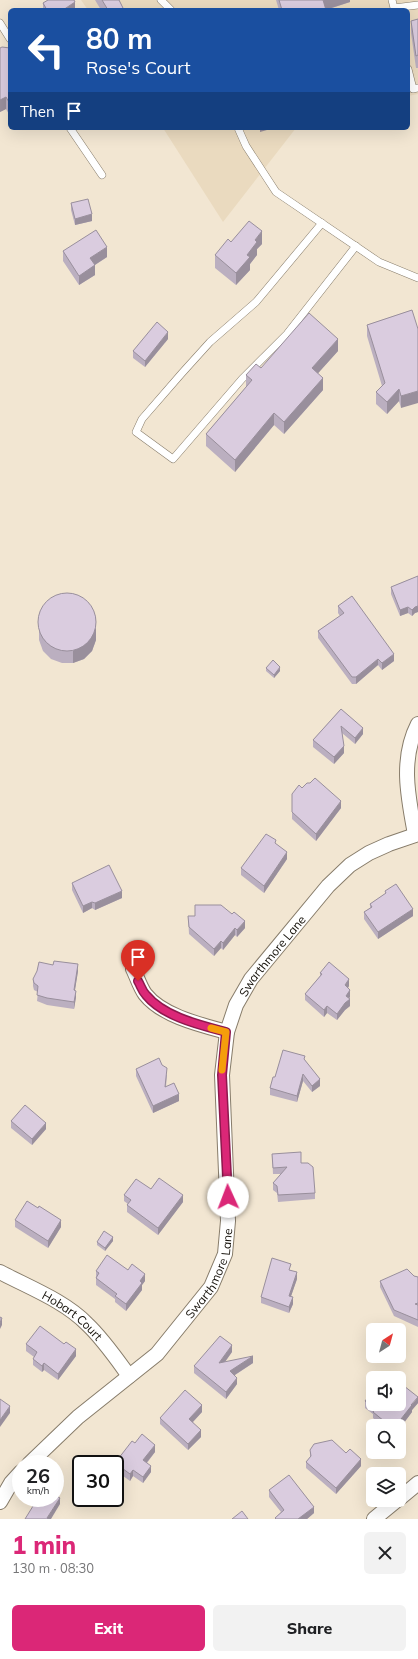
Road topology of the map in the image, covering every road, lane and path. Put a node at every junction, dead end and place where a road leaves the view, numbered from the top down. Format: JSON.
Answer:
{"nodes":[{"id":1,"x":161,"y":0,"type":"edge"},
{"id":2,"x":418,"y":5,"type":"edge"},
{"id":3,"x":168,"y":8,"type":"edge"},
{"id":4,"x":400,"y":8,"type":"edge"},
{"id":5,"x":0,"y":24,"type":"edge"},
{"id":6,"x":8,"y":35,"type":"edge"},
{"id":7,"x":410,"y":77,"type":"edge"},
{"id":8,"x":418,"y":88,"type":"edge"},
{"id":9,"x":71,"y":130,"type":"edge"},
{"id":10,"x":239,"y":130,"type":"edge"},
{"id":11,"x":102,"y":175,"type":"dead end"},
{"id":12,"x":322,"y":223,"type":"junction"},
{"id":13,"x":356,"y":246,"type":"junction"},
{"id":14,"x":418,"y":278,"type":"edge"},
{"id":15,"x":418,"y":724,"type":"edge"},
{"id":16,"x":416,"y":834,"type":"edge"},
{"id":17,"x":133,"y":969,"type":"dead end"},
{"id":18,"x":226,"y":1032,"type":"junction"},
{"id":19,"x":0,"y":1272,"type":"edge"},
{"id":20,"x":129,"y":1376,"type":"junction"},
{"id":21,"x":38,"y":1455,"type":"edge"},
{"id":22,"x":12,"y":1482,"type":"edge"},
{"id":23,"x":418,"y":1483,"type":"edge"},
{"id":24,"x":406,"y":1493,"type":"edge"},
{"id":25,"x":0,"y":1502,"type":"edge"},
{"id":26,"x":388,"y":1507,"type":"edge"},
{"id":27,"x":374,"y":1519,"type":"edge"}],
"edges":[{"from":1,"to":3,"type":"lane"},
{"from":2,"to":4,"type":"lane"},
{"from":5,"to":6,"type":"lane"},
{"from":7,"to":8,"type":"lane"},
{"from":9,"to":11,"type":"lane"},
{"from":10,"to":12,"type":"lane"},
{"from":12,"to":13,"type":"lane"},
{"from":12,"to":13,"type":"lane"},
{"from":13,"to":14,"type":"lane"},
{"from":15,"to":16,"type":"street"},
{"from":16,"to":18,"type":"street","name":"Swarthmore Lane"},
{"from":17,"to":18,"type":"street"},
{"from":18,"to":20,"type":"street","name":"Swarthmore Lane"},
{"from":19,"to":20,"type":"street","name":"Hobart Court"},
{"from":20,"to":21,"type":"street","name":"Swarthmore Lane"},
{"from":22,"to":25,"type":"street"},
{"from":23,"to":24,"type":"street"},
{"from":26,"to":27,"type":"street"}]}
